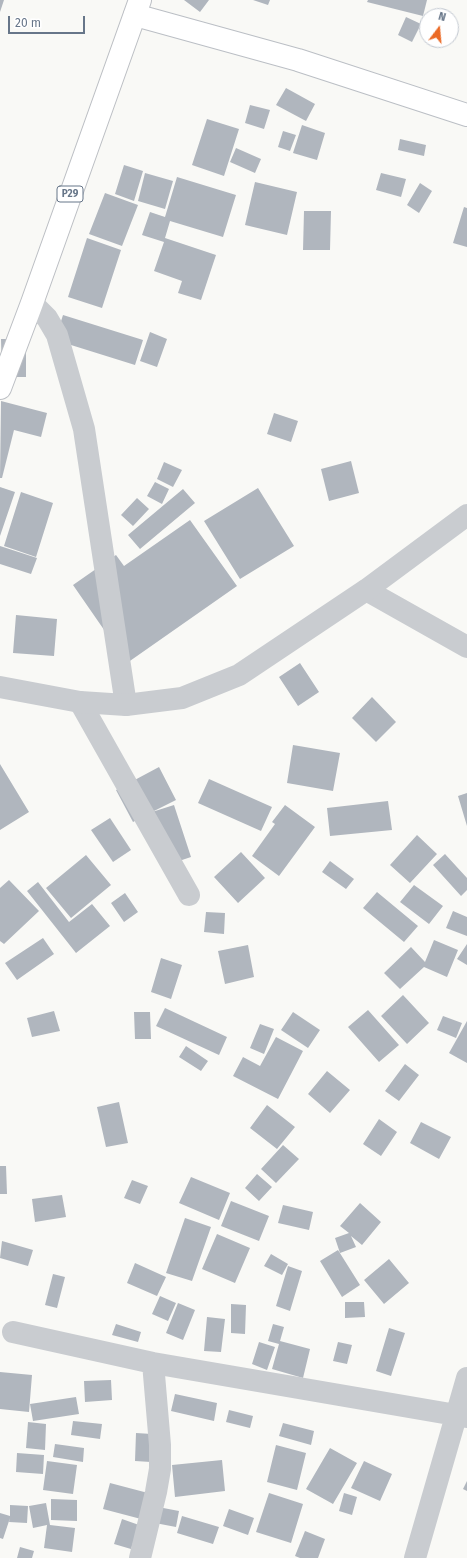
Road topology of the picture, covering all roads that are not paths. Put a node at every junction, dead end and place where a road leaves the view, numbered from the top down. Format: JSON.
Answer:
{"nodes":[{"id":1,"x":137,"y":8,"type":"edge"},
{"id":2,"x":467,"y":115,"type":"edge"},
{"id":3,"x":32,"y":303,"type":"junction"},
{"id":4,"x":0,"y":388,"type":"edge"},
{"id":5,"x":467,"y":515,"type":"edge"},
{"id":6,"x":366,"y":590,"type":"junction"},
{"id":7,"x":467,"y":648,"type":"edge"},
{"id":8,"x":0,"y":686,"type":"edge"},
{"id":9,"x":80,"y":702,"type":"junction"},
{"id":10,"x":126,"y":705,"type":"junction"},
{"id":11,"x":189,"y":894,"type":"dead end"},
{"id":12,"x":13,"y":1332,"type":"dead end"},
{"id":13,"x":153,"y":1363,"type":"junction"},
{"id":14,"x":467,"y":1378,"type":"edge"},
{"id":15,"x":461,"y":1416,"type":"edge"},
{"id":16,"x":140,"y":1558,"type":"edge"},
{"id":17,"x":415,"y":1558,"type":"edge"}],
"edges":[{"from":1,"to":2,"type":"main road"},
{"from":1,"to":3,"type":"main road","number":"P29"},
{"from":3,"to":4,"type":"main road","number":"P29"},
{"from":3,"to":10,"type":"street"},
{"from":5,"to":6,"type":"street"},
{"from":6,"to":7,"type":"street"},
{"from":6,"to":10,"type":"street"},
{"from":8,"to":9,"type":"street"},
{"from":9,"to":10,"type":"street"},
{"from":9,"to":11,"type":"street"},
{"from":12,"to":13,"type":"street"},
{"from":13,"to":15,"type":"street"},
{"from":13,"to":16,"type":"street"},
{"from":14,"to":15,"type":"street"},
{"from":15,"to":17,"type":"street"}]}
